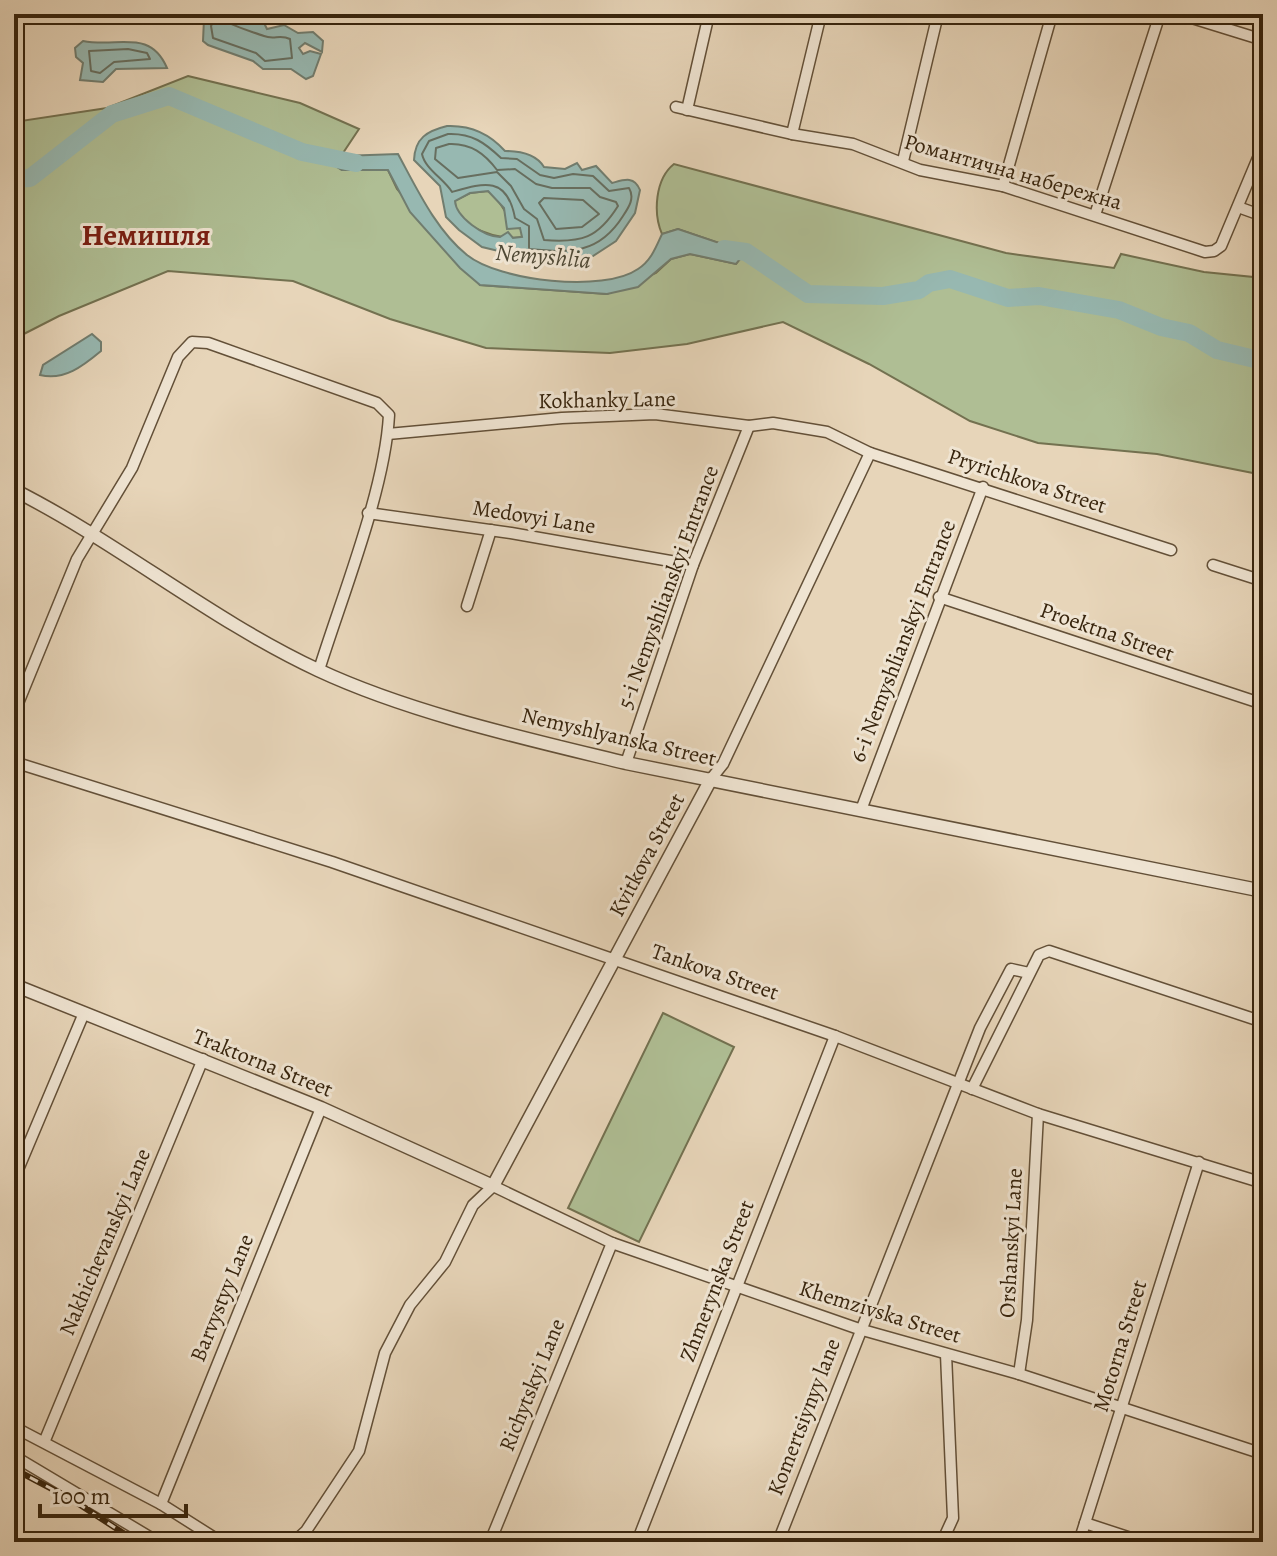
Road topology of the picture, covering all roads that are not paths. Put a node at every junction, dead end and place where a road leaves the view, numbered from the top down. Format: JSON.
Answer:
{"nodes":[{"id":1,"x":709,"y":14,"type":"edge"},
{"id":2,"x":821,"y":14,"type":"edge"},
{"id":3,"x":938,"y":14,"type":"edge"},
{"id":4,"x":1052,"y":14,"type":"edge"},
{"id":5,"x":1160,"y":14,"type":"edge"},
{"id":6,"x":1179,"y":14,"type":"edge"},
{"id":7,"x":1263,"y":40,"type":"edge"},
{"id":8,"x":792,"y":134,"type":"junction"},
{"id":9,"x":1263,"y":146,"type":"edge"},
{"id":10,"x":903,"y":161,"type":"junction"},
{"id":11,"x":1003,"y":186,"type":"junction"},
{"id":12,"x":1238,"y":207,"type":"junction"},
{"id":13,"x":1095,"y":215,"type":"junction"},
{"id":14,"x":1263,"y":216,"type":"edge"},
{"id":15,"x":749,"y":426,"type":"junction"},
{"id":16,"x":388,"y":434,"type":"junction"},
{"id":17,"x":870,"y":453,"type":"junction"},
{"id":18,"x":983,"y":487,"type":"junction"},
{"id":19,"x":14,"y":490,"type":"edge"},
{"id":20,"x":368,"y":513,"type":"junction"},
{"id":21,"x":491,"y":530,"type":"junction"},
{"id":22,"x":89,"y":535,"type":"junction"},
{"id":23,"x":1171,"y":550,"type":"dead end"},
{"id":24,"x":693,"y":565,"type":"junction"},
{"id":25,"x":1213,"y":565,"type":"dead end"},
{"id":26,"x":1263,"y":581,"type":"edge"},
{"id":27,"x":939,"y":597,"type":"junction"},
{"id":28,"x":467,"y":606,"type":"dead end"},
{"id":29,"x":319,"y":670,"type":"junction"},
{"id":30,"x":1263,"y":704,"type":"edge"},
{"id":31,"x":14,"y":713,"type":"edge"},
{"id":32,"x":14,"y":762,"type":"edge"},
{"id":33,"x":626,"y":763,"type":"junction"},
{"id":34,"x":711,"y":779,"type":"junction"},
{"id":35,"x":861,"y":810,"type":"junction"},
{"id":36,"x":1263,"y":891,"type":"edge"},
{"id":37,"x":613,"y":958,"type":"junction"},
{"id":38,"x":1029,"y":973,"type":"junction"},
{"id":39,"x":14,"y":985,"type":"edge"},
{"id":40,"x":84,"y":1013,"type":"junction"},
{"id":41,"x":1263,"y":1022,"type":"edge"},
{"id":42,"x":835,"y":1036,"type":"junction"},
{"id":43,"x":203,"y":1059,"type":"junction"},
{"id":44,"x":957,"y":1083,"type":"junction"},
{"id":45,"x":972,"y":1089,"type":"junction"},
{"id":46,"x":321,"y":1108,"type":"junction"},
{"id":47,"x":1038,"y":1114,"type":"junction"},
{"id":48,"x":1199,"y":1162,"type":"junction"},
{"id":49,"x":14,"y":1179,"type":"edge"},
{"id":50,"x":1263,"y":1183,"type":"edge"},
{"id":51,"x":493,"y":1186,"type":"junction"},
{"id":52,"x":612,"y":1243,"type":"junction"},
{"id":53,"x":736,"y":1285,"type":"junction"},
{"id":54,"x":859,"y":1329,"type":"junction"},
{"id":55,"x":946,"y":1354,"type":"junction"},
{"id":56,"x":1019,"y":1374,"type":"junction"},
{"id":57,"x":1122,"y":1407,"type":"junction"},
{"id":58,"x":14,"y":1427,"type":"edge"},
{"id":59,"x":45,"y":1440,"type":"junction"},
{"id":60,"x":1263,"y":1454,"type":"edge"},
{"id":61,"x":14,"y":1456,"type":"edge"},
{"id":62,"x":161,"y":1504,"type":"junction"},
{"id":63,"x":1085,"y":1523,"type":"junction"},
{"id":64,"x":158,"y":1542,"type":"edge"},
{"id":65,"x":221,"y":1542,"type":"edge"},
{"id":66,"x":294,"y":1542,"type":"edge"},
{"id":67,"x":490,"y":1542,"type":"edge"},
{"id":68,"x":637,"y":1542,"type":"edge"},
{"id":69,"x":778,"y":1542,"type":"edge"},
{"id":70,"x":942,"y":1542,"type":"edge"},
{"id":71,"x":1079,"y":1542,"type":"edge"},
{"id":72,"x":1143,"y":1542,"type":"edge"}],
"edges":[{"from":1,"to":8,"type":"street","name":"Романтична набережна"},
{"from":2,"to":8,"type":"street"},
{"from":3,"to":10,"type":"street"},
{"from":4,"to":11,"type":"street"},
{"from":5,"to":13,"type":"street"},
{"from":6,"to":7,"type":"street"},
{"from":8,"to":10,"type":"street","name":"Романтична набережна"},
{"from":9,"to":12,"type":"street","name":"Романтична набережна"},
{"from":10,"to":11,"type":"street","name":"Романтична набережна"},
{"from":11,"to":13,"type":"street","name":"Романтична набережна"},
{"from":12,"to":13,"type":"street","name":"Романтична набережна"},
{"from":12,"to":14,"type":"street"},
{"from":15,"to":16,"type":"street","name":"Kokhanky Lane"},
{"from":15,"to":17,"type":"street","name":"Kokhanky Lane"},
{"from":15,"to":24,"type":"street","name":"5-i Nemyshlianskyi Entrance"},
{"from":16,"to":20,"type":"street"},
{"from":16,"to":22,"type":"street"},
{"from":17,"to":18,"type":"street","name":"Pryrichkova Street"},
{"from":17,"to":34,"type":"street","name":"Kvitkova Street"},
{"from":18,"to":23,"type":"street","name":"Pryrichkova Street"},
{"from":18,"to":27,"type":"street","name":"6-i Nemyshlianskyi Entrance"},
{"from":19,"to":22,"type":"street","name":"Nemyshlyanska Street"},
{"from":20,"to":21,"type":"street","name":"Medovyi Lane"},
{"from":20,"to":29,"type":"street"},
{"from":21,"to":24,"type":"street","name":"Medovyi Lane"},
{"from":21,"to":28,"type":"street"},
{"from":22,"to":29,"type":"street","name":"Nemyshlyanska Street"},
{"from":22,"to":31,"type":"street"},
{"from":24,"to":33,"type":"street","name":"5-i Nemyshlianskyi Entrance"},
{"from":25,"to":26,"type":"street"},
{"from":27,"to":30,"type":"street","name":"Proektna Street"},
{"from":27,"to":35,"type":"street","name":"6-i Nemyshlianskyi Entrance"},
{"from":29,"to":33,"type":"street","name":"Nemyshlyanska Street"},
{"from":32,"to":37,"type":"street","name":"Tankova Street"},
{"from":33,"to":34,"type":"street","name":"Nemyshlyanska Street"},
{"from":34,"to":35,"type":"street","name":"Nemyshlyanska Street"},
{"from":34,"to":37,"type":"street","name":"Kvitkova Street"},
{"from":35,"to":36,"type":"street","name":"Nemyshlyanska Street"},
{"from":37,"to":42,"type":"street","name":"Tankova Street"},
{"from":37,"to":51,"type":"street","name":"Kvitkova Street"},
{"from":38,"to":41,"type":"street"},
{"from":38,"to":44,"type":"street","name":"Komertsiynyy lane"},
{"from":38,"to":45,"type":"street"},
{"from":39,"to":40,"type":"street","name":"Traktorna Street"},
{"from":40,"to":43,"type":"street","name":"Traktorna Street"},
{"from":40,"to":49,"type":"street"},
{"from":42,"to":44,"type":"street","name":"Tankova Street"},
{"from":42,"to":53,"type":"street","name":"Zhmerynska Street"},
{"from":43,"to":46,"type":"street","name":"Traktorna Street"},
{"from":43,"to":59,"type":"street","name":"Nakhichevanskyi Lane"},
{"from":44,"to":45,"type":"street","name":"Tankova Street"},
{"from":44,"to":54,"type":"street","name":"Komertsiynyy lane"},
{"from":45,"to":47,"type":"street","name":"Tankova Street"},
{"from":46,"to":51,"type":"street","name":"Traktorna Street"},
{"from":46,"to":62,"type":"street","name":"Barvystyy Lane"},
{"from":47,"to":48,"type":"street","name":"Tankova Street"},
{"from":47,"to":56,"type":"street","name":"Orshanskyi Lane"},
{"from":48,"to":50,"type":"street","name":"Tankova Street"},
{"from":48,"to":57,"type":"street","name":"Motorna Street"},
{"from":51,"to":52,"type":"street","name":"Khemzivska Street"},
{"from":51,"to":66,"type":"street"},
{"from":52,"to":53,"type":"street","name":"Khemzivska Street"},
{"from":52,"to":67,"type":"street","name":"Richytskyi Lane"},
{"from":53,"to":54,"type":"street","name":"Khemzivska Street"},
{"from":53,"to":68,"type":"street","name":"Zhmerynska Street"},
{"from":54,"to":55,"type":"street","name":"Khemzivska Street"},
{"from":54,"to":69,"type":"street","name":"Komertsiynyy lane"},
{"from":55,"to":56,"type":"street","name":"Khemzivska Street"},
{"from":55,"to":70,"type":"street"},
{"from":56,"to":57,"type":"street","name":"Khemzivska Street"},
{"from":57,"to":60,"type":"street","name":"Khemzivska Street"},
{"from":57,"to":63,"type":"street","name":"Motorna Street"},
{"from":58,"to":59,"type":"street"},
{"from":59,"to":62,"type":"street"},
{"from":61,"to":64,"type":"street"},
{"from":62,"to":65,"type":"street"},
{"from":63,"to":71,"type":"street","name":"Motorna Street"},
{"from":63,"to":72,"type":"street"}]}
